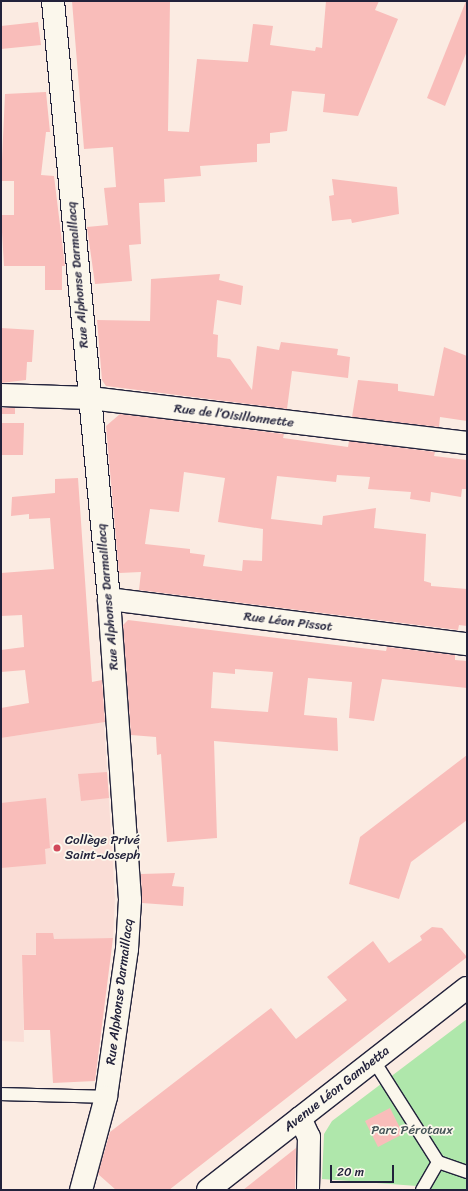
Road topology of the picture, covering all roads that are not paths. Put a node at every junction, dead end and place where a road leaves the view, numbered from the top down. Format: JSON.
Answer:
{"nodes":[{"id":1,"x":53,"y":1,"type":"edge"},
{"id":2,"x":1,"y":395,"type":"edge"},
{"id":3,"x":90,"y":398,"type":"junction"},
{"id":4,"x":467,"y":443,"type":"edge"},
{"id":5,"x":109,"y":599,"type":"junction"},
{"id":6,"x":467,"y":644,"type":"edge"},
{"id":7,"x":467,"y":988,"type":"edge"},
{"id":8,"x":374,"y":1061,"type":"junction"},
{"id":9,"x":1,"y":1094,"type":"edge"},
{"id":10,"x":106,"y":1097,"type":"junction"},
{"id":11,"x":300,"y":1118,"type":"junction"},
{"id":12,"x":438,"y":1162,"type":"junction"},
{"id":13,"x":467,"y":1172,"type":"edge"},
{"id":14,"x":81,"y":1190,"type":"edge"},
{"id":15,"x":208,"y":1190,"type":"edge"},
{"id":16,"x":308,"y":1190,"type":"edge"},
{"id":17,"x":422,"y":1190,"type":"edge"}],
"edges":[{"from":1,"to":3,"type":"street","name":"Rue Alphonse Darmaillacq"},
{"from":2,"to":3,"type":"street","name":"Rue de l’Oisillonnette"},
{"from":3,"to":4,"type":"street","name":"Rue de l’Oisillonnette"},
{"from":3,"to":5,"type":"street","name":"Rue Alphonse Darmaillacq"},
{"from":5,"to":6,"type":"street","name":"Rue Léon Pissot"},
{"from":5,"to":10,"type":"street","name":"Rue Alphonse Darmaillacq"},
{"from":7,"to":8,"type":"street","name":"Avenue Léon Gambetta"},
{"from":8,"to":11,"type":"street","name":"Avenue Léon Gambetta"},
{"from":8,"to":12,"type":"lane"},
{"from":9,"to":10,"type":"lane"},
{"from":10,"to":14,"type":"street","name":"Rue Alphonse Darmaillacq"},
{"from":11,"to":15,"type":"street","name":"Avenue Léon Gambetta"},
{"from":11,"to":16,"type":"street"},
{"from":12,"to":13,"type":"lane"},
{"from":12,"to":17,"type":"lane"}]}
